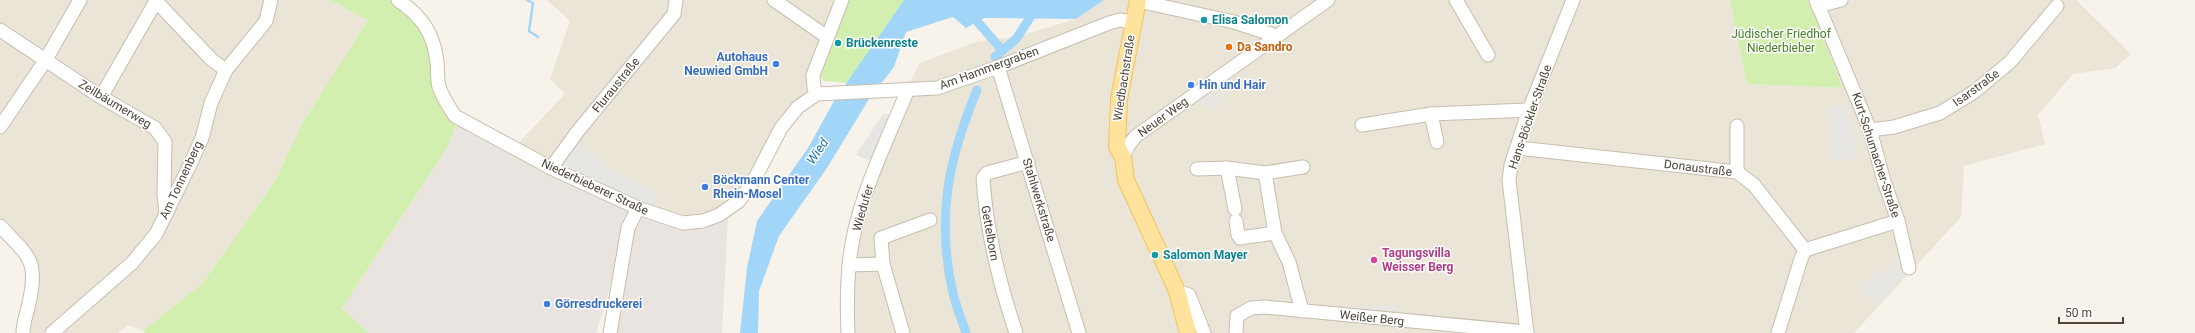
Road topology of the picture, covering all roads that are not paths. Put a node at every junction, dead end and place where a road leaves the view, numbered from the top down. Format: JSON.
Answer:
{"nodes":[{"id":1,"x":80,"y":0,"type":"edge"},
{"id":2,"x":156,"y":0,"type":"edge"},
{"id":3,"x":271,"y":0,"type":"edge"},
{"id":4,"x":398,"y":0,"type":"edge"},
{"id":5,"x":676,"y":0,"type":"edge"},
{"id":6,"x":774,"y":0,"type":"edge"},
{"id":7,"x":842,"y":0,"type":"edge"},
{"id":8,"x":1138,"y":0,"type":"edge"},
{"id":9,"x":1328,"y":0,"type":"edge"},
{"id":10,"x":1456,"y":0,"type":"edge"},
{"id":11,"x":1573,"y":0,"type":"edge"},
{"id":12,"x":1841,"y":0,"type":"edge"},
{"id":13,"x":1817,"y":3,"type":"edge"},
{"id":14,"x":2057,"y":6,"type":"dead end"},
{"id":15,"x":1133,"y":22,"type":"junction"},
{"id":16,"x":0,"y":30,"type":"edge"},
{"id":17,"x":827,"y":37,"type":"junction"},
{"id":18,"x":1274,"y":38,"type":"junction"},
{"id":19,"x":1488,"y":55,"type":"dead end"},
{"id":20,"x":45,"y":61,"type":"junction"},
{"id":21,"x":998,"y":67,"type":"junction"},
{"id":22,"x":226,"y":70,"type":"junction"},
{"id":23,"x":908,"y":90,"type":"junction"},
{"id":24,"x":817,"y":94,"type":"junction"},
{"id":25,"x":101,"y":97,"type":"junction"},
{"id":26,"x":1529,"y":110,"type":"junction"},
{"id":27,"x":1431,"y":114,"type":"junction"},
{"id":28,"x":1362,"y":125,"type":"dead end"},
{"id":29,"x":1737,"y":126,"type":"dead end"},
{"id":30,"x":0,"y":127,"type":"edge"},
{"id":31,"x":1870,"y":130,"type":"junction"},
{"id":32,"x":1437,"y":142,"type":"dead end"},
{"id":33,"x":1518,"y":148,"type":"junction"},
{"id":34,"x":1123,"y":157,"type":"junction"},
{"id":35,"x":1028,"y":162,"type":"junction"},
{"id":36,"x":1303,"y":167,"type":"dead end"},
{"id":37,"x":551,"y":168,"type":"junction"},
{"id":38,"x":1227,"y":168,"type":"junction"},
{"id":39,"x":1197,"y":169,"type":"dead end"},
{"id":40,"x":1737,"y":172,"type":"junction"},
{"id":41,"x":1265,"y":173,"type":"junction"},
{"id":42,"x":638,"y":208,"type":"junction"},
{"id":43,"x":166,"y":214,"type":"junction"},
{"id":44,"x":930,"y":220,"type":"dead end"},
{"id":45,"x":1898,"y":222,"type":"junction"},
{"id":46,"x":0,"y":226,"type":"edge"},
{"id":47,"x":1275,"y":233,"type":"junction"},
{"id":48,"x":1805,"y":250,"type":"junction"},
{"id":49,"x":883,"y":264,"type":"junction"},
{"id":50,"x":849,"y":265,"type":"junction"},
{"id":51,"x":1909,"y":268,"type":"dead end"},
{"id":52,"x":1177,"y":291,"type":"junction"},
{"id":53,"x":1302,"y":311,"type":"junction"},
{"id":54,"x":23,"y":333,"type":"edge"},
{"id":55,"x":52,"y":333,"type":"edge"},
{"id":56,"x":610,"y":333,"type":"edge"},
{"id":57,"x":848,"y":333,"type":"edge"},
{"id":58,"x":902,"y":333,"type":"edge"},
{"id":59,"x":1016,"y":333,"type":"edge"},
{"id":60,"x":1079,"y":333,"type":"edge"},
{"id":61,"x":1188,"y":333,"type":"edge"},
{"id":62,"x":1204,"y":333,"type":"edge"},
{"id":63,"x":1236,"y":333,"type":"edge"},
{"id":64,"x":1527,"y":333,"type":"edge"},
{"id":65,"x":1778,"y":333,"type":"edge"}],
"edges":[{"from":1,"to":20,"type":"street"},
{"from":2,"to":22,"type":"street"},
{"from":2,"to":25,"type":"street"},
{"from":3,"to":22,"type":"street","name":"Am Tonnenberg"},
{"from":4,"to":37,"type":"street","name":"Niederbieberer Straße"},
{"from":5,"to":37,"type":"street","name":"Fluraustraße"},
{"from":6,"to":17,"type":"street"},
{"from":7,"to":17,"type":"street"},
{"from":8,"to":15,"type":"main road","name":"Wiedbachstraße"},
{"from":8,"to":18,"type":"street"},
{"from":9,"to":18,"type":"street","name":"Neuer Weg"},
{"from":10,"to":19,"type":"street"},
{"from":11,"to":26,"type":"street","name":"Hans-Böckler-Straße"},
{"from":12,"to":13,"type":"street"},
{"from":13,"to":31,"type":"street","name":"Kurt-Schumacher-Straße"},
{"from":14,"to":31,"type":"street","name":"Isarstraße"},
{"from":15,"to":21,"type":"street","name":"Am Hammergraben"},
{"from":15,"to":34,"type":"main road","name":"Wiedbachstraße"},
{"from":16,"to":20,"type":"street","name":"Zeilbäumerweg"},
{"from":17,"to":24,"type":"street"},
{"from":18,"to":34,"type":"street","name":"Neuer Weg"},
{"from":20,"to":25,"type":"street","name":"Zeilbäumerweg"},
{"from":20,"to":30,"type":"street"},
{"from":21,"to":23,"type":"street","name":"Am Hammergraben"},
{"from":21,"to":35,"type":"street","name":"Stahlwerkstraße"},
{"from":22,"to":43,"type":"street","name":"Am Tonnenberg"},
{"from":23,"to":24,"type":"street","name":"Am Hammergraben"},
{"from":23,"to":50,"type":"street","name":"Wiedufer"},
{"from":24,"to":42,"type":"street","name":"Niederbieberer Straße"},
{"from":25,"to":43,"type":"street","name":"Zeilbäumerweg"},
{"from":26,"to":27,"type":"street"},
{"from":26,"to":33,"type":"street","name":"Hans-Böckler-Straße"},
{"from":27,"to":28,"type":"street"},
{"from":27,"to":32,"type":"street"},
{"from":29,"to":40,"type":"street"},
{"from":31,"to":45,"type":"street","name":"Kurt-Schumacher-Straße"},
{"from":33,"to":40,"type":"street","name":"Donaustraße"},
{"from":33,"to":64,"type":"street","name":"Hans-Böckler-Straße"},
{"from":34,"to":52,"type":"main road","name":"Wiedbachstraße"},
{"from":35,"to":59,"type":"street","name":"Gettelborn"},
{"from":35,"to":60,"type":"street","name":"Stahlwerkstraße"},
{"from":36,"to":41,"type":"street"},
{"from":37,"to":42,"type":"street","name":"Niederbieberer Straße"},
{"from":38,"to":39,"type":"street"},
{"from":38,"to":41,"type":"street"},
{"from":38,"to":47,"type":"street"},
{"from":40,"to":48,"type":"street","name":"Donaustraße"},
{"from":41,"to":47,"type":"street"},
{"from":42,"to":56,"type":"street"},
{"from":43,"to":55,"type":"street","name":"Am Tonnenberg"},
{"from":44,"to":49,"type":"street"},
{"from":45,"to":48,"type":"street"},
{"from":45,"to":51,"type":"street","name":"Kurt-Schumacher-Straße"},
{"from":46,"to":54,"type":"street"},
{"from":47,"to":53,"type":"street"},
{"from":48,"to":65,"type":"street"},
{"from":49,"to":50,"type":"street"},
{"from":49,"to":58,"type":"street"},
{"from":50,"to":57,"type":"street","name":"Wiedufer"},
{"from":52,"to":61,"type":"main road","name":"Wiedbachstraße"},
{"from":52,"to":62,"type":"street"},
{"from":53,"to":63,"type":"street","name":"Weißer Berg"},
{"from":53,"to":64,"type":"street","name":"Weißer Berg"}]}
